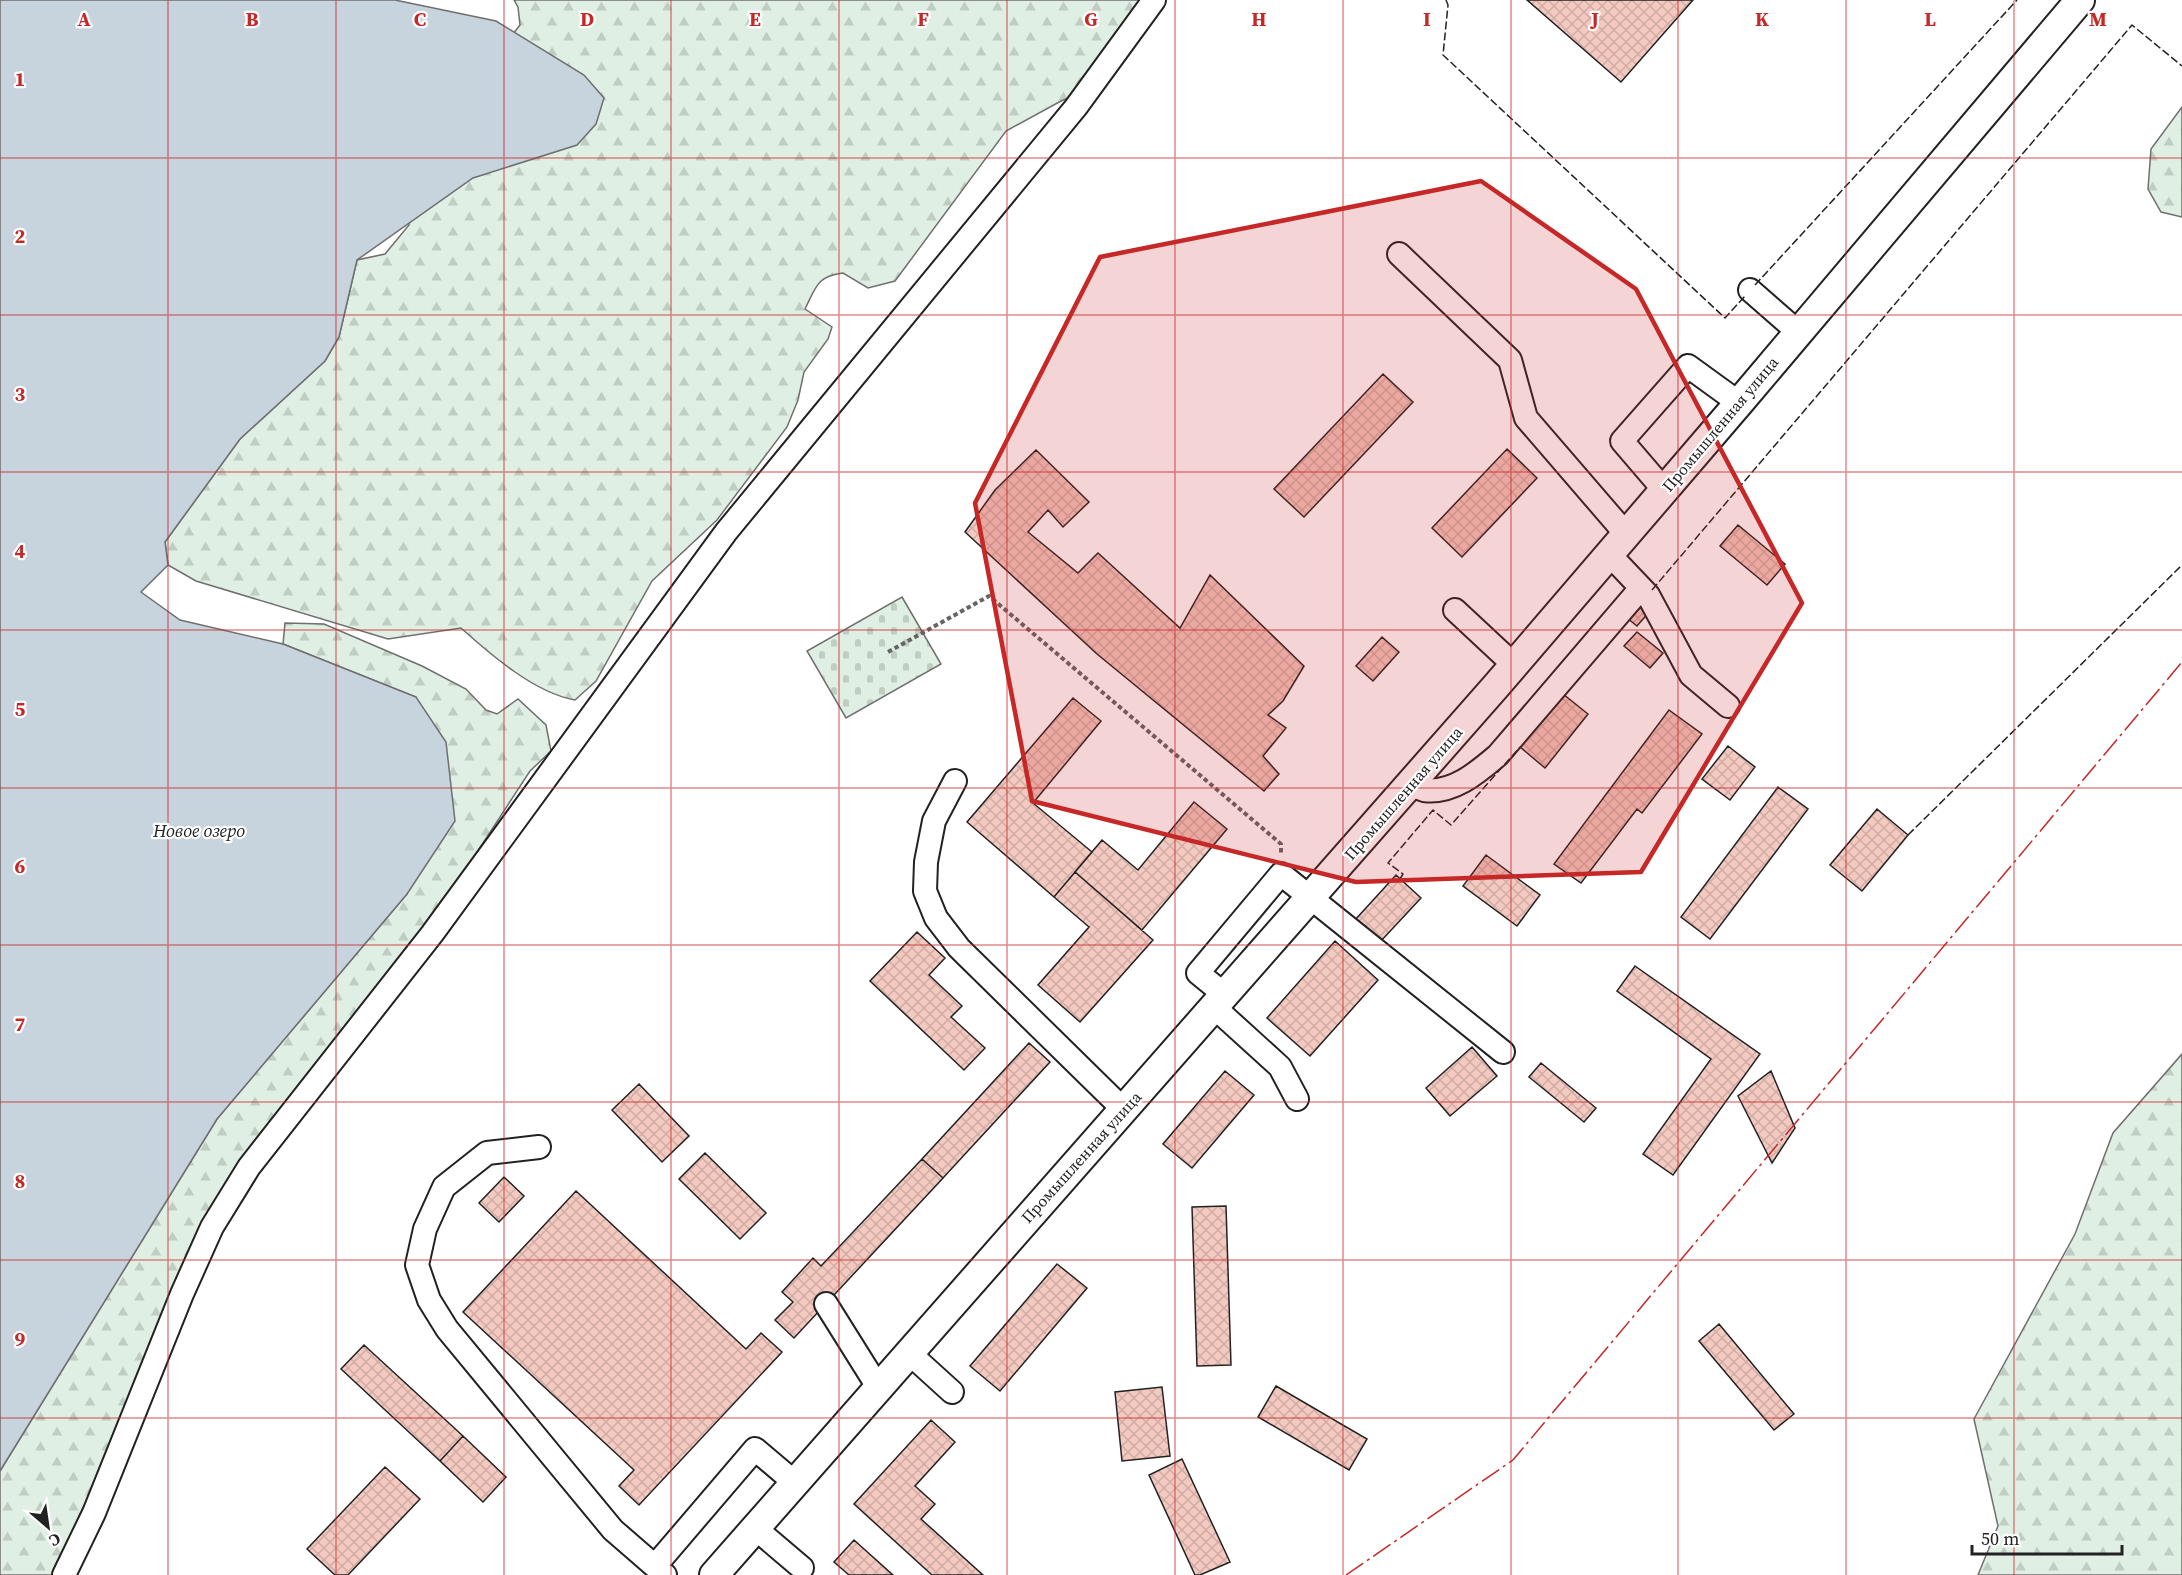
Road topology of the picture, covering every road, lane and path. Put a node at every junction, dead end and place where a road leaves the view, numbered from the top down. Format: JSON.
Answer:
{"nodes":[{"id":1,"x":1154,"y":0,"type":"edge"},
{"id":2,"x":2080,"y":0,"type":"edge"},
{"id":3,"x":1399,"y":254,"type":"dead end"},
{"id":4,"x":1750,"y":290,"type":"dead end"},
{"id":5,"x":1798,"y":333,"type":"junction"},
{"id":6,"x":1739,"y":403,"type":"junction"},
{"id":7,"x":1664,"y":490,"type":"junction"},
{"id":8,"x":1618,"y":544,"type":"junction"},
{"id":9,"x":1641,"y":588,"type":"junction"},
{"id":10,"x":1455,"y":610,"type":"dead end"},
{"id":11,"x":888,"y":652,"type":"dead end"},
{"id":12,"x":1514,"y":665,"type":"junction"},
{"id":13,"x":1728,"y":706,"type":"dead end"},
{"id":14,"x":955,"y":781,"type":"dead end"},
{"id":15,"x":1411,"y":784,"type":"junction"},
{"id":16,"x":1281,"y":874,"type":"junction"},
{"id":17,"x":1311,"y":898,"type":"junction"},
{"id":18,"x":1220,"y":1001,"type":"junction"},
{"id":19,"x":1503,"y":1052,"type":"dead end"},
{"id":20,"x":1297,"y":1099,"type":"dead end"},
{"id":21,"x":1124,"y":1110,"type":"junction"},
{"id":22,"x":539,"y":1148,"type":"dead end"},
{"id":23,"x":826,"y":1304,"type":"dead end"},
{"id":24,"x":908,"y":1352,"type":"junction"},
{"id":25,"x":878,"y":1387,"type":"junction"},
{"id":26,"x":952,"y":1392,"type":"dead end"},
{"id":27,"x":794,"y":1482,"type":"junction"},
{"id":28,"x":755,"y":1528,"type":"junction"},
{"id":29,"x":802,"y":1568,"type":"dead end"},
{"id":30,"x":660,"y":1571,"type":"edge"},
{"id":31,"x":718,"y":1574,"type":"edge"},
{"id":32,"x":63,"y":1575,"type":"edge"}],
"edges":[{"from":1,"to":32,"type":"lane"},
{"from":2,"to":5,"type":"main road","name":"Промышленная улица"},
{"from":3,"to":8,"type":"lane"},
{"from":4,"to":5,"type":"lane"},
{"from":5,"to":6,"type":"main road","name":"Промышленная улица"},
{"from":6,"to":7,"type":"main road","name":"Промышленная улица"},
{"from":6,"to":7,"type":"lane"},
{"from":7,"to":8,"type":"main road","name":"Промышленная улица"},
{"from":8,"to":9,"type":"lane"},
{"from":8,"to":12,"type":"main road","name":"Промышленная улица"},
{"from":9,"to":13,"type":"lane"},
{"from":9,"to":15,"type":"lane"},
{"from":10,"to":12,"type":"lane"},
{"from":11,"to":16,"type":"path"},
{"from":12,"to":15,"type":"main road","name":"Промышленная улица"},
{"from":14,"to":21,"type":"lane"},
{"from":15,"to":17,"type":"main road","name":"Промышленная улица"},
{"from":16,"to":17,"type":"lane"},
{"from":16,"to":18,"type":"lane"},
{"from":17,"to":18,"type":"main road","name":"Промышленная улица"},
{"from":17,"to":19,"type":"lane"},
{"from":18,"to":20,"type":"lane"},
{"from":18,"to":21,"type":"main road","name":"Промышленная улица"},
{"from":21,"to":24,"type":"main road","name":"Промышленная улица"},
{"from":22,"to":30,"type":"lane"},
{"from":23,"to":25,"type":"lane"},
{"from":24,"to":25,"type":"main road","name":"Промышленная улица"},
{"from":24,"to":26,"type":"lane"},
{"from":25,"to":27,"type":"main road","name":"Промышленная улица"},
{"from":27,"to":28,"type":"main road","name":"Промышленная улица"},
{"from":27,"to":30,"type":"lane"},
{"from":28,"to":29,"type":"lane"},
{"from":28,"to":31,"type":"main road","name":"Промышленная улица"}]}
